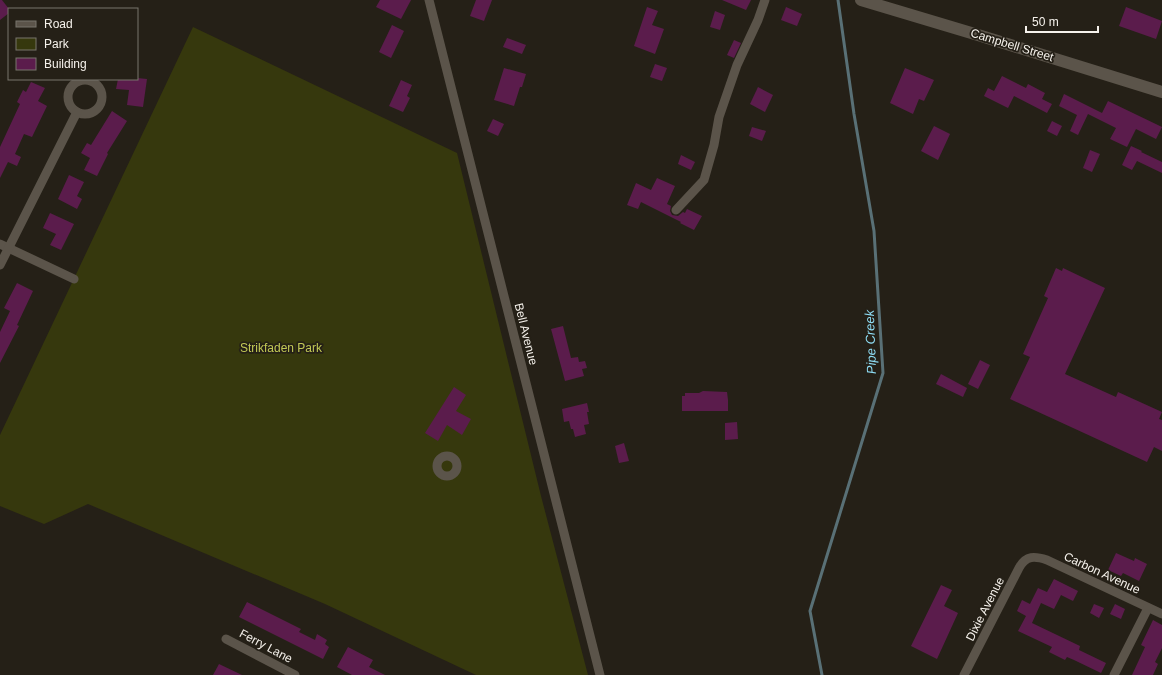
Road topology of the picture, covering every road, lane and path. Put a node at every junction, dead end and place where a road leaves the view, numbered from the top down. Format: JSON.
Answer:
{"nodes":[{"id":1,"x":428,"y":0,"type":"edge"},
{"id":2,"x":765,"y":0,"type":"edge"},
{"id":3,"x":862,"y":0,"type":"edge"},
{"id":4,"x":1162,"y":92,"type":"edge"},
{"id":5,"x":77,"y":112,"type":"dead end"},
{"id":6,"x":676,"y":210,"type":"dead end"},
{"id":7,"x":4,"y":246,"type":"edge"},
{"id":8,"x":0,"y":265,"type":"edge"},
{"id":9,"x":74,"y":279,"type":"dead end"},
{"id":10,"x":1031,"y":558,"type":"joint"},
{"id":11,"x":1148,"y":608,"type":"junction"},
{"id":12,"x":1162,"y":614,"type":"edge"},
{"id":13,"x":226,"y":639,"type":"dead end"},
{"id":14,"x":295,"y":675,"type":"edge"},
{"id":15,"x":600,"y":675,"type":"edge"},
{"id":16,"x":964,"y":675,"type":"edge"},
{"id":17,"x":1114,"y":675,"type":"edge"}],
"edges":[{"from":1,"to":15,"type":"street","name":"Bell Avenue"},
{"from":2,"to":6,"type":"street"},
{"from":3,"to":4,"type":"street","name":"Campbell Street"},
{"from":5,"to":7,"type":"street"},
{"from":7,"to":8,"type":"street"},
{"from":7,"to":9,"type":"street"},
{"from":10,"to":11,"type":"street","name":"Carbon Avenue"},
{"from":10,"to":16,"type":"street","name":"Dixie Avenue"},
{"from":11,"to":12,"type":"street","name":"Carbon Avenue"},
{"from":11,"to":17,"type":"street"},
{"from":13,"to":14,"type":"street","name":"Ferry Lane"}]}
